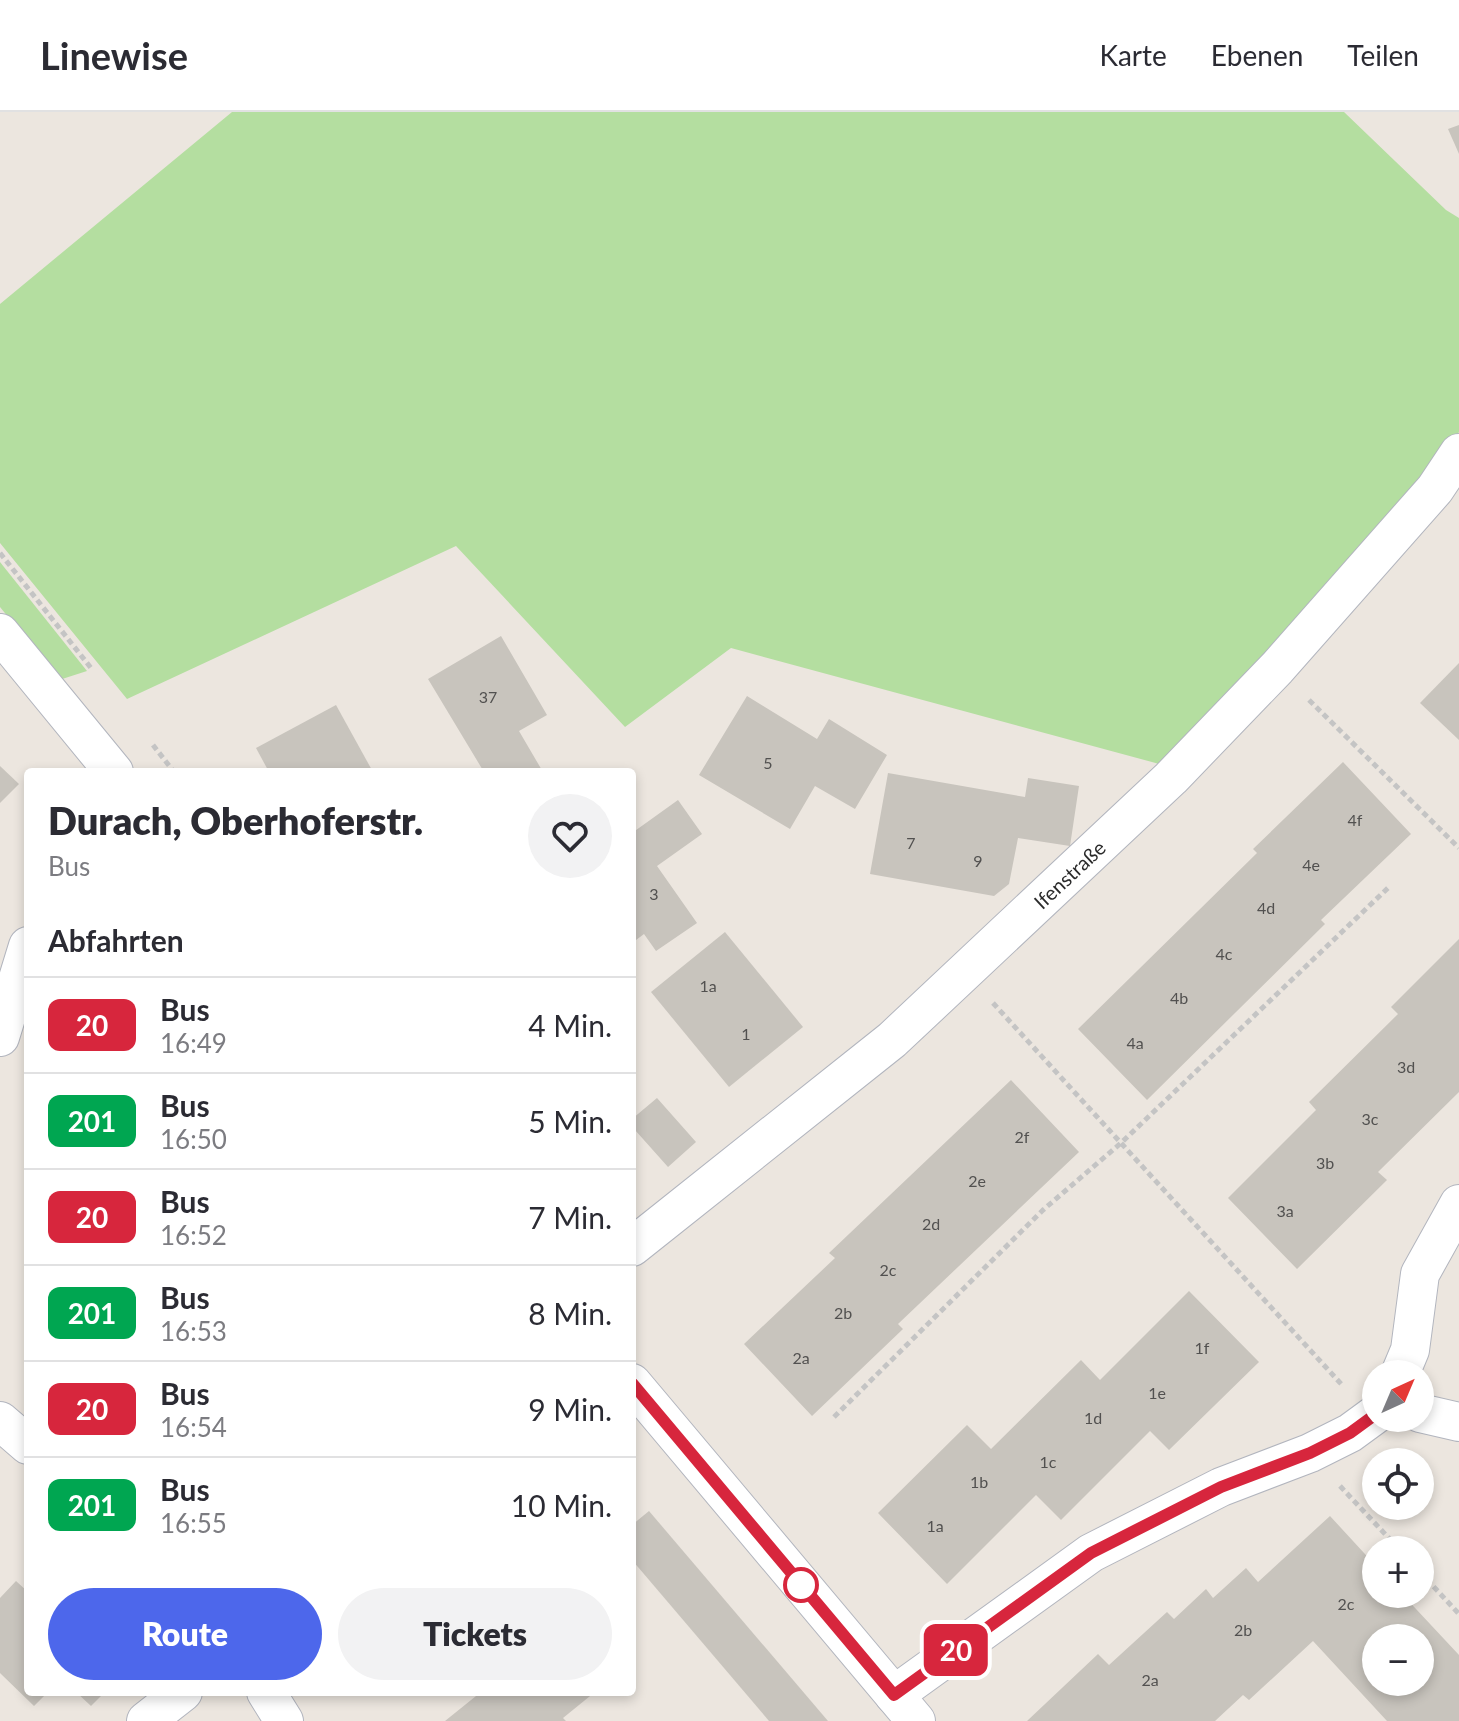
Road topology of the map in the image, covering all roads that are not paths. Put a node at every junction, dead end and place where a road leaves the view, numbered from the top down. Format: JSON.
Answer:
{"nodes":[{"id":1,"x":1459,"y":453,"type":"edge"},
{"id":2,"x":0,"y":633,"type":"edge"},
{"id":3,"x":81,"y":755,"type":"edge"},
{"id":4,"x":106,"y":768,"type":"edge"},
{"id":5,"x":24,"y":959,"type":"edge"},
{"id":6,"x":0,"y":1037,"type":"edge"},
{"id":7,"x":1459,"y":1204,"type":"edge"},
{"id":8,"x":636,"y":1244,"type":"edge"},
{"id":9,"x":1406,"y":1360,"type":"edge"},
{"id":10,"x":636,"y":1388,"type":"edge"},
{"id":11,"x":1434,"y":1416,"type":"edge"},
{"id":12,"x":0,"y":1421,"type":"edge"},
{"id":13,"x":1459,"y":1422,"type":"edge"},
{"id":14,"x":1362,"y":1424,"type":"edge"},
{"id":15,"x":24,"y":1442,"type":"edge"},
{"id":16,"x":178,"y":1696,"type":"edge"},
{"id":17,"x":268,"y":1696,"type":"edge"},
{"id":18,"x":905,"y":1708,"type":"edge"},
{"id":19,"x":146,"y":1721,"type":"edge"},
{"id":20,"x":284,"y":1721,"type":"edge"}],
"edges":[{"from":1,"to":8,"type":"street","name":"Ifenstraße"},
{"from":2,"to":3,"type":"street"},
{"from":3,"to":4,"type":"street"},
{"from":5,"to":6,"type":"street"},
{"from":7,"to":9,"type":"street"},
{"from":10,"to":18,"type":"street"},
{"from":11,"to":13,"type":"street"},
{"from":12,"to":15,"type":"street"},
{"from":14,"to":18,"type":"street"},
{"from":16,"to":19,"type":"street"},
{"from":17,"to":20,"type":"street"}]}
